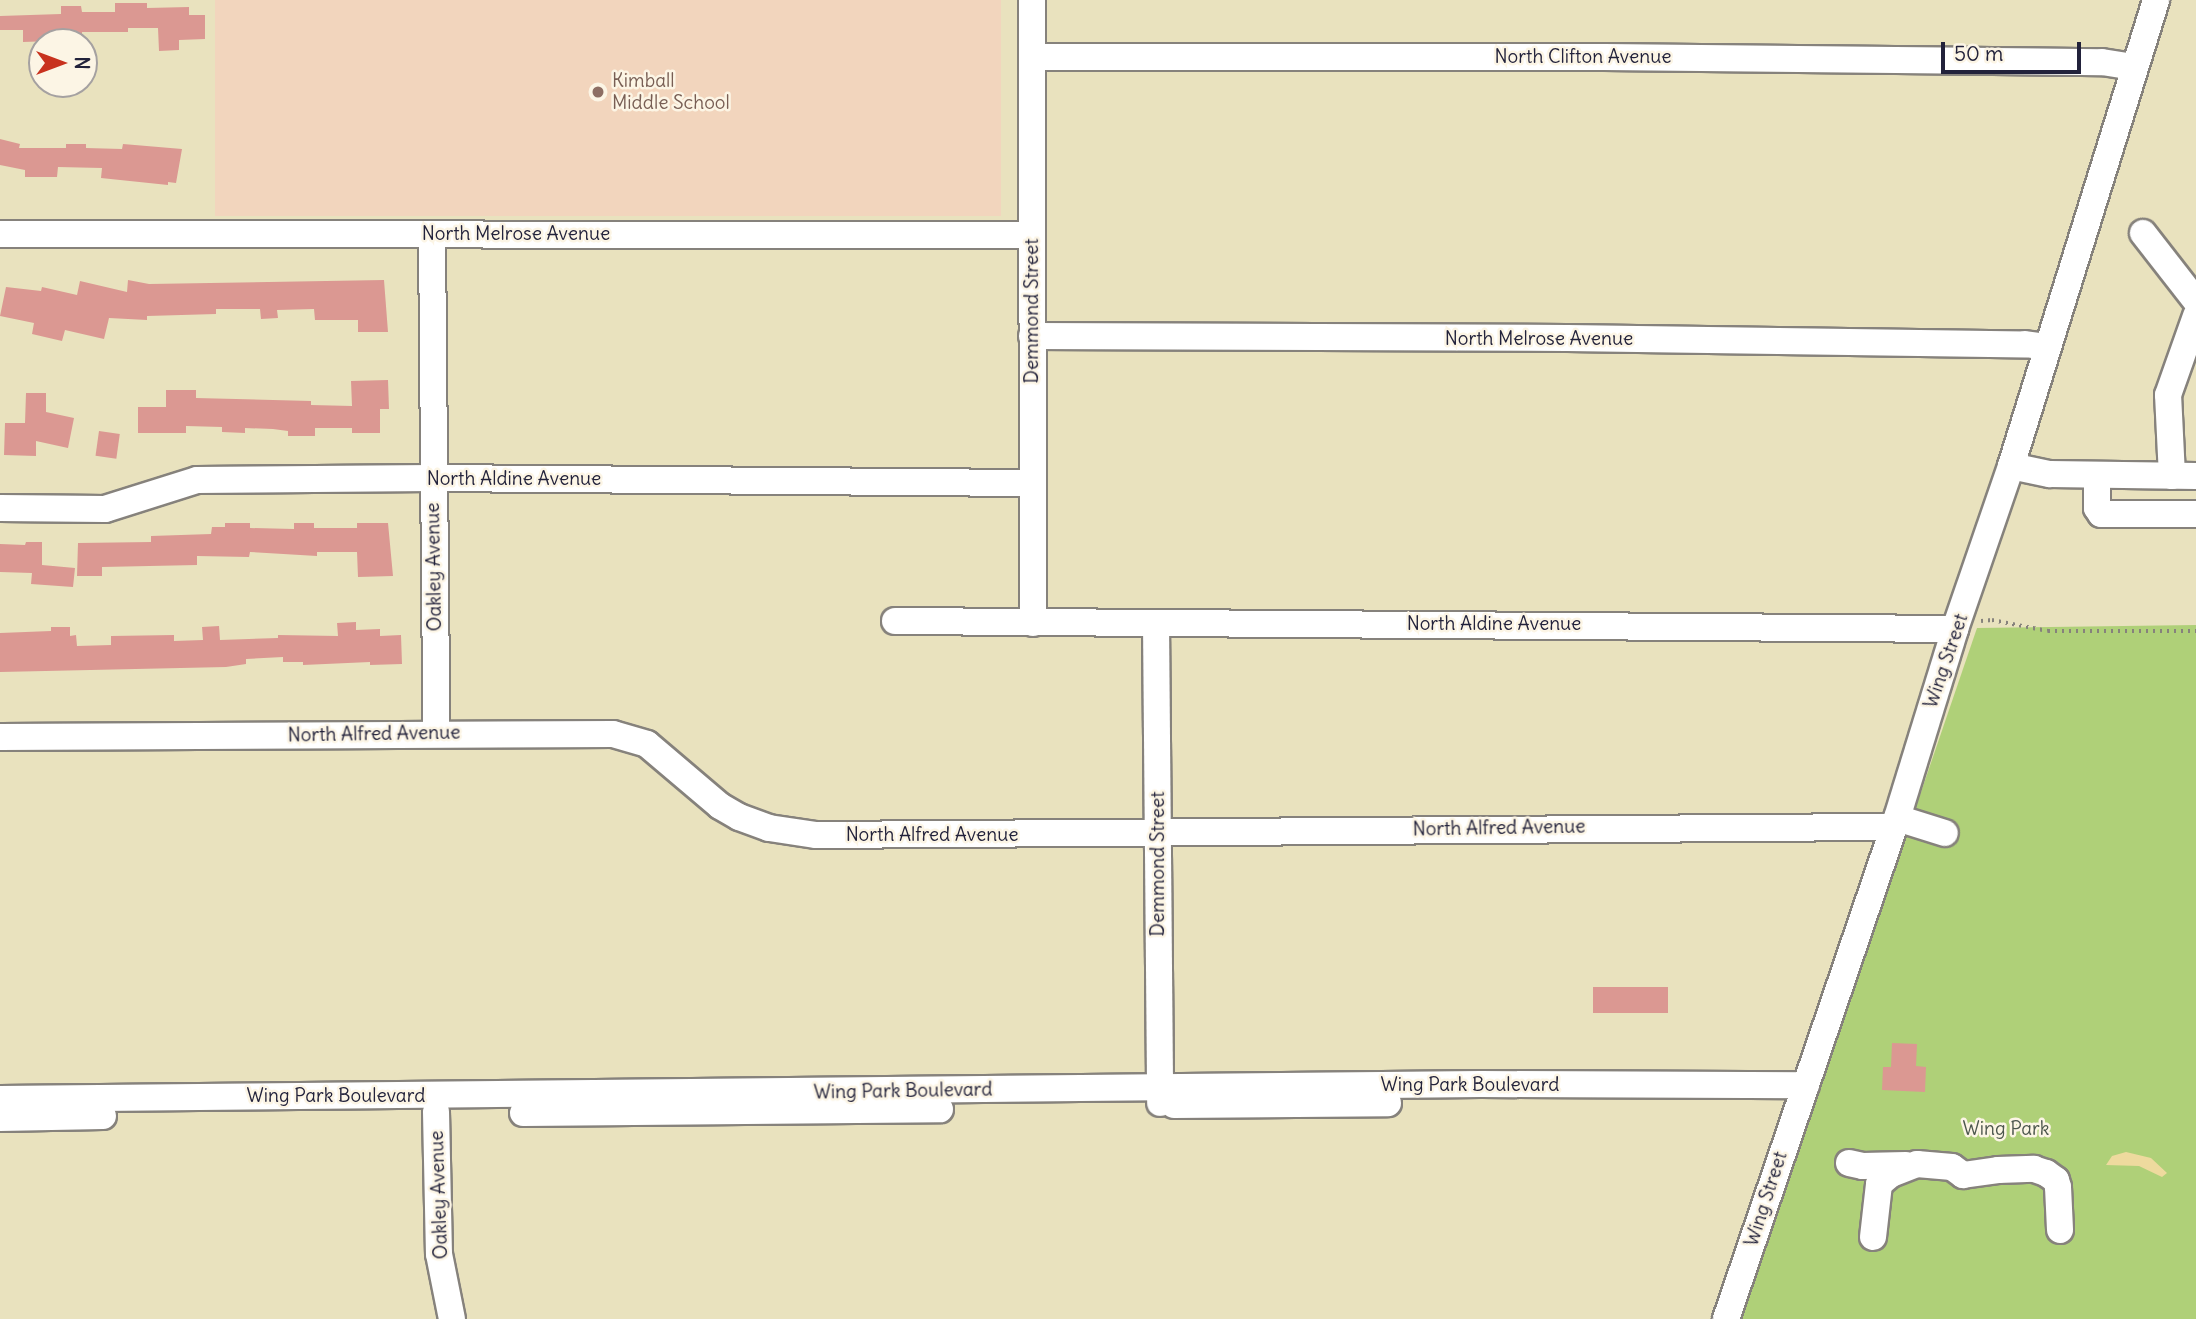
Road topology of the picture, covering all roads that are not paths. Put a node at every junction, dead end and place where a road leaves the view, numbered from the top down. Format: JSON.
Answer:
{"nodes":[{"id":1,"x":1032,"y":0,"type":"edge"},
{"id":2,"x":2156,"y":0,"type":"edge"},
{"id":3,"x":1032,"y":57,"type":"junction"},
{"id":4,"x":2134,"y":67,"type":"junction"},
{"id":5,"x":2143,"y":233,"type":"dead end"},
{"id":6,"x":0,"y":234,"type":"edge"},
{"id":7,"x":432,"y":234,"type":"junction"},
{"id":8,"x":1032,"y":235,"type":"junction"},
{"id":9,"x":2196,"y":301,"type":"edge"},
{"id":10,"x":2196,"y":316,"type":"edge"},
{"id":11,"x":1032,"y":336,"type":"junction"},
{"id":12,"x":2046,"y":347,"type":"junction"},
{"id":13,"x":2011,"y":466,"type":"junction"},
{"id":14,"x":2097,"y":475,"type":"junction"},
{"id":15,"x":2184,"y":476,"type":"edge"},
{"id":16,"x":432,"y":478,"type":"junction"},
{"id":17,"x":1033,"y":483,"type":"junction"},
{"id":18,"x":0,"y":508,"type":"edge"},
{"id":19,"x":2196,"y":514,"type":"edge"},
{"id":20,"x":895,"y":621,"type":"dead end"},
{"id":21,"x":1033,"y":623,"type":"junction"},
{"id":22,"x":1156,"y":623,"type":"junction"},
{"id":23,"x":1955,"y":629,"type":"junction"},
{"id":24,"x":436,"y":732,"type":"junction"},
{"id":25,"x":0,"y":737,"type":"edge"},
{"id":26,"x":1895,"y":822,"type":"junction"},
{"id":27,"x":1158,"y":832,"type":"junction"},
{"id":28,"x":1945,"y":833,"type":"dead end"},
{"id":29,"x":1804,"y":1090,"type":"junction"},
{"id":30,"x":1160,"y":1096,"type":"junction"},
{"id":31,"x":0,"y":1099,"type":"edge"},
{"id":32,"x":436,"y":1112,"type":"junction"},
{"id":33,"x":0,"y":1118,"type":"edge"},
{"id":34,"x":2060,"y":1230,"type":"dead end"},
{"id":35,"x":1873,"y":1237,"type":"dead end"},
{"id":36,"x":452,"y":1319,"type":"edge"},
{"id":37,"x":1726,"y":1319,"type":"edge"}],
"edges":[{"from":1,"to":3,"type":"street","name":"Demmond Street"},
{"from":2,"to":4,"type":"street","name":"Wing Street"},
{"from":3,"to":4,"type":"street","name":"North Clifton Avenue"},
{"from":3,"to":8,"type":"street","name":"Demmond Street"},
{"from":4,"to":12,"type":"street","name":"Wing Street"},
{"from":5,"to":9,"type":"street"},
{"from":6,"to":7,"type":"street","name":"North Melrose Avenue"},
{"from":7,"to":8,"type":"street","name":"North Melrose Avenue"},
{"from":7,"to":16,"type":"street","name":"Oakley Avenue"},
{"from":8,"to":11,"type":"street","name":"Demmond Street"},
{"from":10,"to":15,"type":"street"},
{"from":11,"to":12,"type":"street","name":"North Melrose Avenue"},
{"from":11,"to":17,"type":"street","name":"Demmond Street"},
{"from":12,"to":13,"type":"street","name":"Wing Street"},
{"from":13,"to":14,"type":"street"},
{"from":13,"to":23,"type":"street","name":"Wing Street"},
{"from":14,"to":15,"type":"street"},
{"from":14,"to":19,"type":"street"},
{"from":16,"to":17,"type":"street","name":"North Aldine Avenue"},
{"from":16,"to":18,"type":"street","name":"North Aldine Avenue"},
{"from":16,"to":24,"type":"street","name":"Oakley Avenue"},
{"from":17,"to":21,"type":"street","name":"Demmond Street"},
{"from":20,"to":21,"type":"street","name":"North Aldine Avenue"},
{"from":21,"to":22,"type":"street","name":"North Aldine Avenue"},
{"from":22,"to":23,"type":"street","name":"North Aldine Avenue"},
{"from":22,"to":27,"type":"street","name":"Demmond Street"},
{"from":23,"to":26,"type":"street","name":"Wing Street"},
{"from":24,"to":25,"type":"street","name":"North Alfred Avenue"},
{"from":24,"to":27,"type":"street","name":"North Alfred Avenue"},
{"from":26,"to":27,"type":"street","name":"North Alfred Avenue"},
{"from":26,"to":28,"type":"street","name":"North Alfred Avenue"},
{"from":26,"to":29,"type":"street","name":"Wing Street"},
{"from":27,"to":30,"type":"street","name":"Demmond Street"},
{"from":29,"to":30,"type":"street","name":"Wing Park Boulevard"},
{"from":29,"to":37,"type":"street","name":"Wing Street"},
{"from":30,"to":31,"type":"street","name":"Wing Park Boulevard"},
{"from":30,"to":32,"type":"street","name":"Wing Park Boulevard"},
{"from":32,"to":33,"type":"street","name":"Wing Park Boulevard"},
{"from":32,"to":36,"type":"street","name":"Oakley Avenue"},
{"from":34,"to":35,"type":"street"}]}
